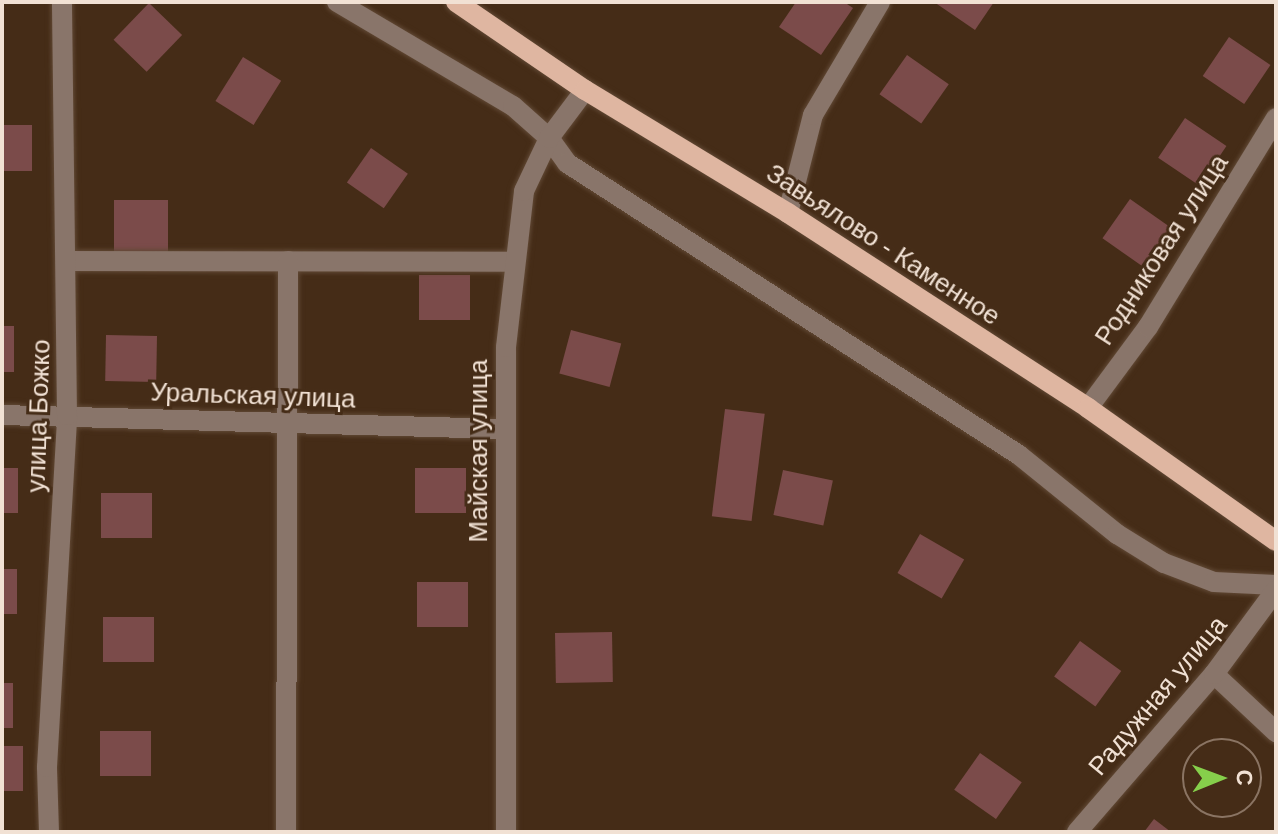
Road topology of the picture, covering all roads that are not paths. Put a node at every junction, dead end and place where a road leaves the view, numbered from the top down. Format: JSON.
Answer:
{"nodes":[{"id":1,"x":62,"y":2,"type":"edge"},
{"id":2,"x":337,"y":2,"type":"edge"},
{"id":3,"x":456,"y":2,"type":"edge"},
{"id":4,"x":880,"y":2,"type":"edge"},
{"id":5,"x":585,"y":90,"type":"junction"},
{"id":6,"x":1276,"y":118,"type":"edge"},
{"id":7,"x":549,"y":138,"type":"junction"},
{"id":8,"x":788,"y":213,"type":"junction"},
{"id":9,"x":67,"y":261,"type":"junction"},
{"id":10,"x":288,"y":261,"type":"junction"},
{"id":11,"x":515,"y":262,"type":"junction"},
{"id":12,"x":1088,"y":408,"type":"junction"},
{"id":13,"x":2,"y":415,"type":"edge"},
{"id":14,"x":67,"y":415,"type":"junction"},
{"id":15,"x":286,"y":425,"type":"junction"},
{"id":16,"x":502,"y":429,"type":"junction"},
{"id":17,"x":1276,"y":541,"type":"edge"},
{"id":18,"x":1276,"y":588,"type":"edge"},
{"id":19,"x":1214,"y":674,"type":"junction"},
{"id":20,"x":1276,"y":732,"type":"edge"},
{"id":21,"x":49,"y":832,"type":"edge"},
{"id":22,"x":286,"y":832,"type":"edge"},
{"id":23,"x":506,"y":832,"type":"edge"},
{"id":24,"x":1077,"y":832,"type":"edge"}],
"edges":[{"from":1,"to":9,"type":"street","name":"улица Божко"},
{"from":2,"to":7,"type":"street"},
{"from":3,"to":5,"type":"main road","name":"Завьялово - Каменное"},
{"from":4,"to":8,"type":"street"},
{"from":5,"to":7,"type":"street","name":"Майская улица"},
{"from":5,"to":8,"type":"main road","name":"Завьялово - Каменное"},
{"from":6,"to":12,"type":"street","name":"Родниковая улица"},
{"from":7,"to":11,"type":"street","name":"Майская улица"},
{"from":7,"to":18,"type":"street"},
{"from":8,"to":12,"type":"main road","name":"Завьялово - Каменное"},
{"from":9,"to":10,"type":"street"},
{"from":9,"to":14,"type":"street","name":"улица Божко"},
{"from":10,"to":11,"type":"street"},
{"from":10,"to":15,"type":"street"},
{"from":11,"to":16,"type":"street","name":"Майская улица"},
{"from":12,"to":17,"type":"main road","name":"Завьялово - Каменное"},
{"from":13,"to":14,"type":"street","name":"Уральская улица"},
{"from":14,"to":15,"type":"street","name":"Уральская улица"},
{"from":14,"to":21,"type":"street","name":"улица Божко"},
{"from":15,"to":16,"type":"street","name":"Уральская улица"},
{"from":15,"to":22,"type":"street"},
{"from":16,"to":23,"type":"street","name":"Майская улица"},
{"from":18,"to":19,"type":"street","name":"Радужная улица"},
{"from":19,"to":20,"type":"street"},
{"from":19,"to":24,"type":"street","name":"Радужная улица"}]}
